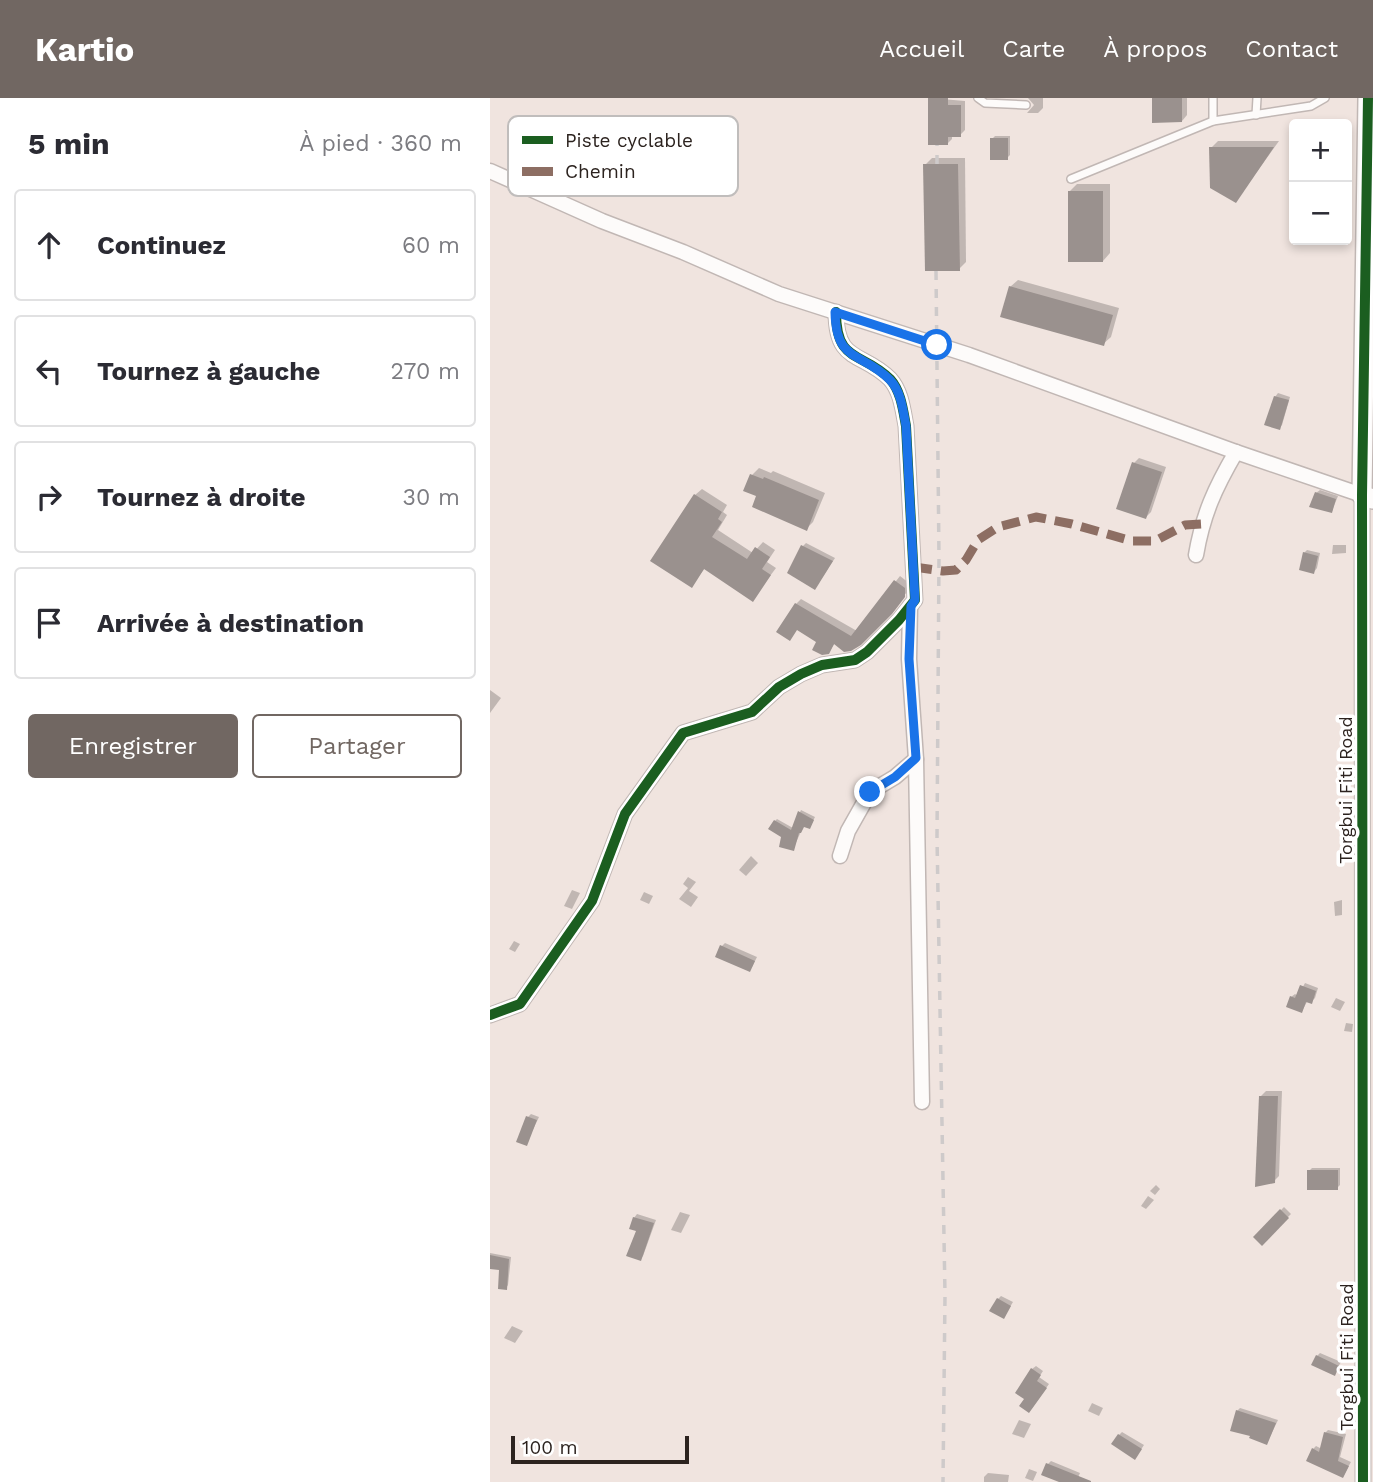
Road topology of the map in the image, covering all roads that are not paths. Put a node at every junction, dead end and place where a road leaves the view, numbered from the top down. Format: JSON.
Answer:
{"nodes":[{"id":1,"x":978,"y":98,"type":"edge"},
{"id":2,"x":1213,"y":98,"type":"edge"},
{"id":3,"x":1257,"y":98,"type":"edge"},
{"id":4,"x":1325,"y":98,"type":"edge"},
{"id":5,"x":1368,"y":98,"type":"edge"},
{"id":6,"x":1026,"y":105,"type":"dead end"},
{"id":7,"x":1256,"y":115,"type":"junction"},
{"id":8,"x":1213,"y":121,"type":"junction"},
{"id":9,"x":490,"y":171,"type":"edge"},
{"id":10,"x":508,"y":179,"type":"edge"},
{"id":11,"x":1071,"y":179,"type":"dead end"},
{"id":12,"x":546,"y":196,"type":"edge"},
{"id":13,"x":1369,"y":283,"type":"edge"},
{"id":14,"x":835,"y":312,"type":"junction"},
{"id":15,"x":1236,"y":452,"type":"junction"},
{"id":16,"x":1368,"y":497,"type":"edge"},
{"id":17,"x":1196,"y":555,"type":"dead end"},
{"id":18,"x":911,"y":606,"type":"junction"},
{"id":19,"x":916,"y":758,"type":"junction"},
{"id":20,"x":840,"y":856,"type":"dead end"},
{"id":21,"x":490,"y":1015,"type":"edge"},
{"id":22,"x":922,"y":1102,"type":"dead end"},
{"id":23,"x":1363,"y":1482,"type":"edge"}],
"edges":[{"from":1,"to":6,"type":"lane"},
{"from":2,"to":8,"type":"lane"},
{"from":3,"to":7,"type":"lane"},
{"from":4,"to":7,"type":"lane"},
{"from":5,"to":13,"type":"street","name":"Torgbui Fiti Road"},
{"from":7,"to":8,"type":"lane"},
{"from":8,"to":11,"type":"lane"},
{"from":9,"to":10,"type":"street"},
{"from":12,"to":14,"type":"street"},
{"from":13,"to":16,"type":"street","name":"Torgbui Fiti Road"},
{"from":14,"to":15,"type":"street"},
{"from":14,"to":18,"type":"street"},
{"from":15,"to":16,"type":"street"},
{"from":15,"to":17,"type":"street"},
{"from":16,"to":23,"type":"street","name":"Torgbui Fiti Road"},
{"from":18,"to":19,"type":"street"},
{"from":18,"to":21,"type":"street"},
{"from":19,"to":20,"type":"street"},
{"from":19,"to":22,"type":"street"}]}
